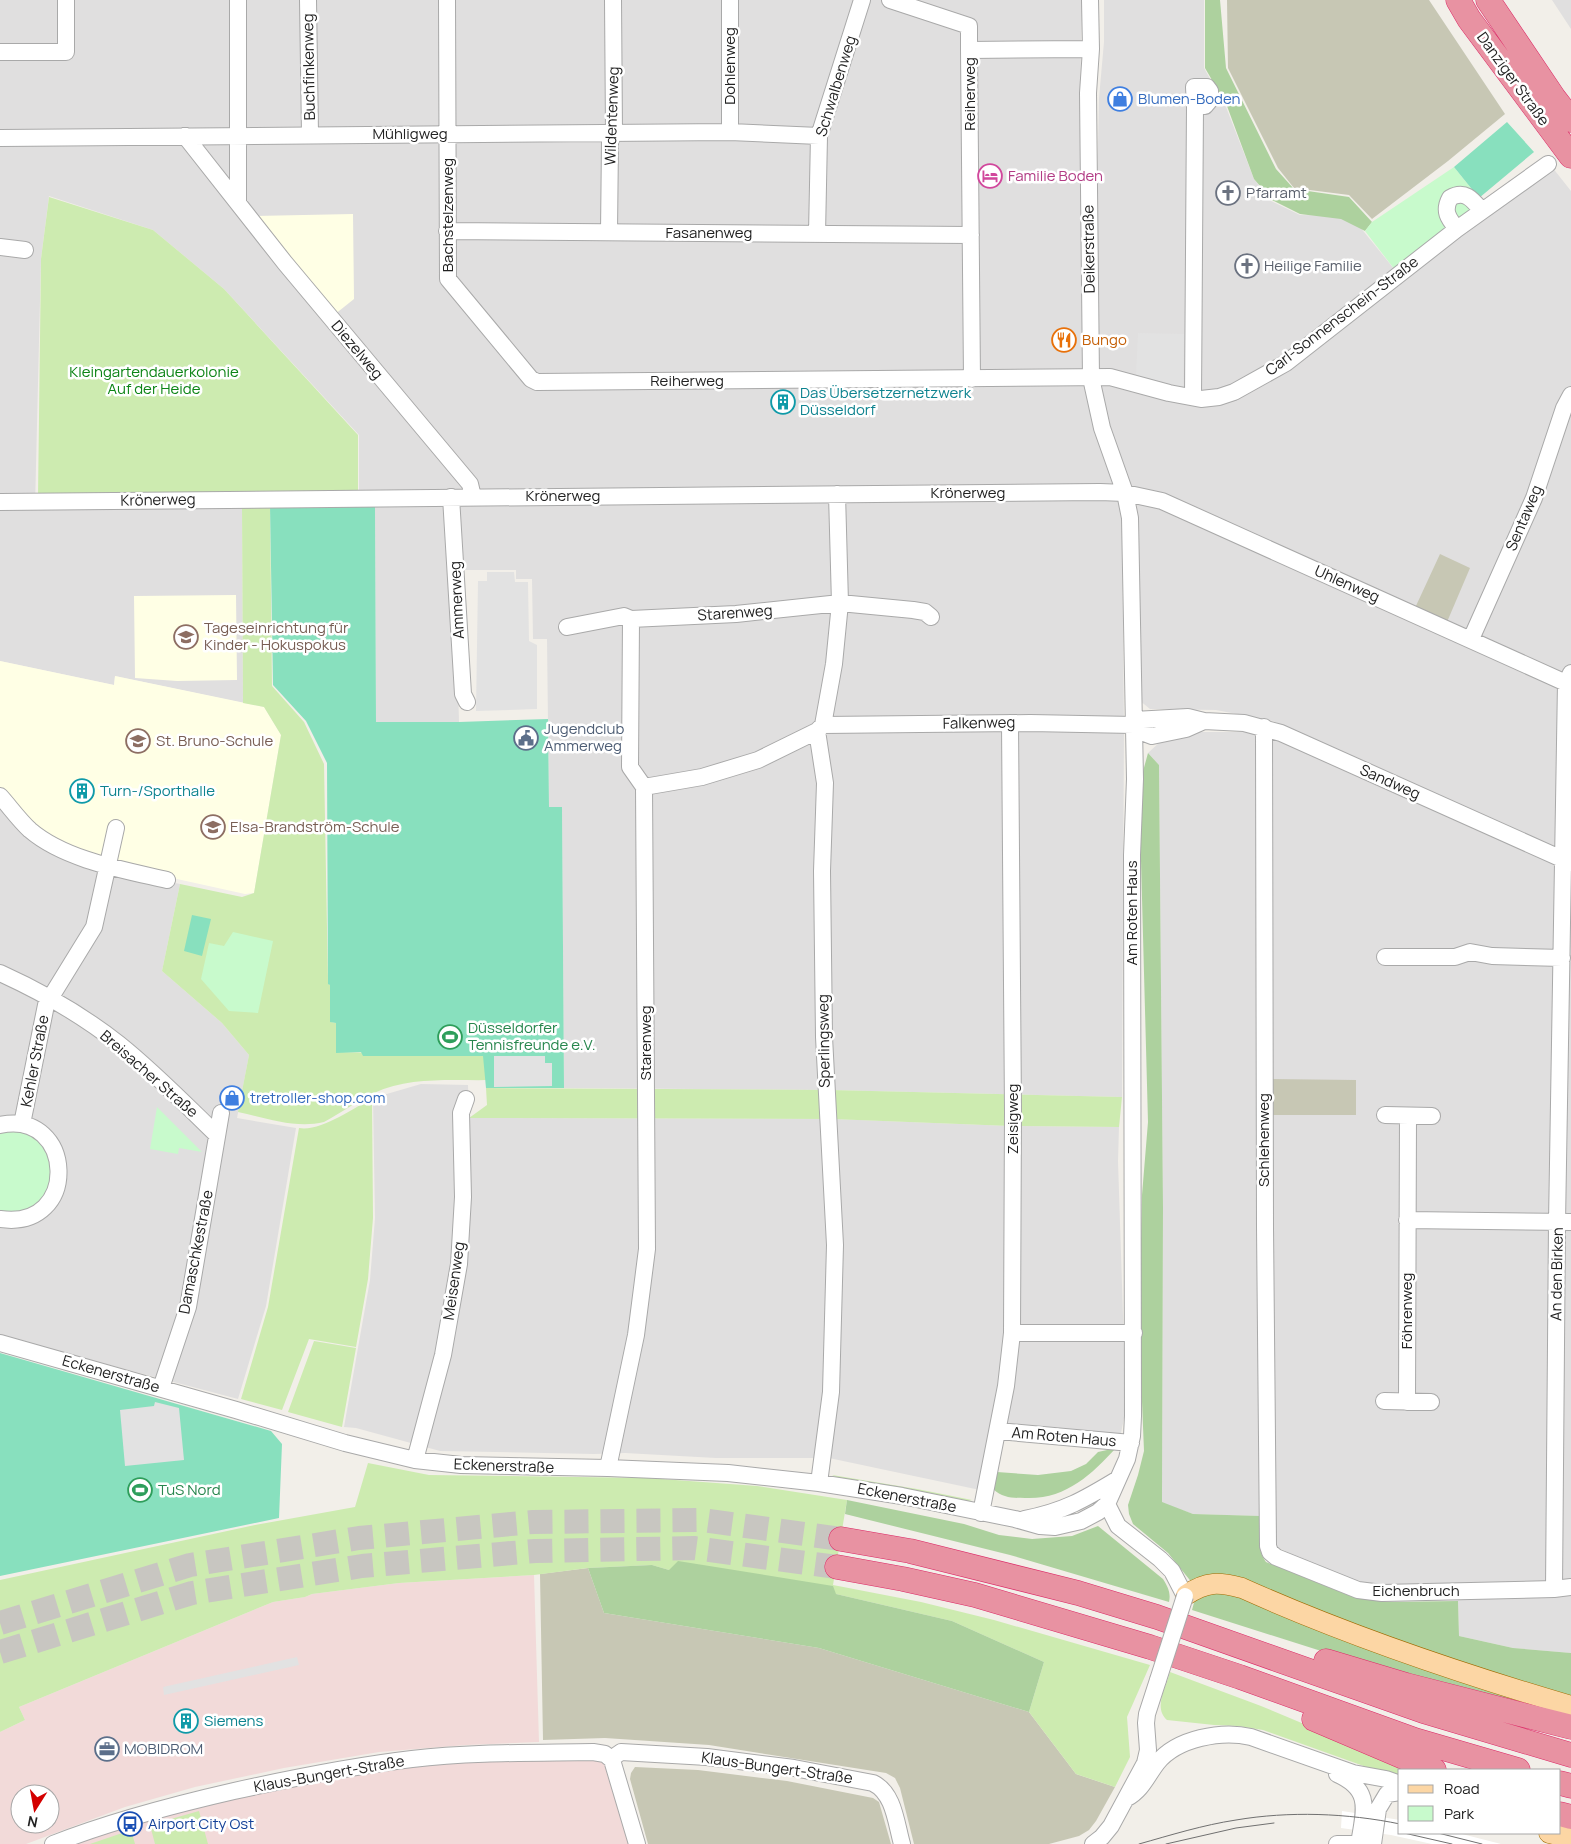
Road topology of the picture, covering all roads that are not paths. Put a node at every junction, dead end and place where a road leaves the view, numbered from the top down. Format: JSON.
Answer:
{"nodes":[{"id":1,"x":66,"y":0,"type":"edge"},
{"id":2,"x":238,"y":0,"type":"edge"},
{"id":3,"x":308,"y":0,"type":"edge"},
{"id":4,"x":447,"y":0,"type":"edge"},
{"id":5,"x":613,"y":0,"type":"edge"},
{"id":6,"x":730,"y":0,"type":"edge"},
{"id":7,"x":862,"y":0,"type":"edge"},
{"id":8,"x":890,"y":0,"type":"edge"},
{"id":9,"x":1090,"y":0,"type":"edge"},
{"id":10,"x":1452,"y":0,"type":"edge"},
{"id":11,"x":1488,"y":0,"type":"edge"},
{"id":12,"x":1464,"y":10,"type":"edge"},
{"id":13,"x":1091,"y":48,"type":"junction"},
{"id":14,"x":970,"y":50,"type":"junction"},
{"id":15,"x":0,"y":52,"type":"edge"},
{"id":16,"x":1195,"y":106,"type":"dead end"},
{"id":17,"x":1571,"y":120,"type":"edge"},
{"id":18,"x":614,"y":132,"type":"junction"},
{"id":19,"x":730,"y":132,"type":"junction"},
{"id":20,"x":448,"y":133,"type":"junction"},
{"id":21,"x":310,"y":134,"type":"junction"},
{"id":22,"x":239,"y":135,"type":"junction"},
{"id":23,"x":185,"y":136,"type":"junction"},
{"id":24,"x":819,"y":136,"type":"junction"},
{"id":25,"x":0,"y":138,"type":"edge"},
{"id":26,"x":1571,"y":156,"type":"edge"},
{"id":27,"x":1548,"y":164,"type":"dead end"},
{"id":28,"x":238,"y":203,"type":"junction"},
{"id":29,"x":1482,"y":211,"type":"junction"},
{"id":30,"x":1457,"y":229,"type":"junction"},
{"id":31,"x":447,"y":231,"type":"junction"},
{"id":32,"x":609,"y":232,"type":"junction"},
{"id":33,"x":817,"y":234,"type":"junction"},
{"id":34,"x":971,"y":235,"type":"junction"},
{"id":35,"x":0,"y":247,"type":"edge"},
{"id":36,"x":25,"y":250,"type":"dead end"},
{"id":37,"x":448,"y":281,"type":"joint"},
{"id":38,"x":1091,"y":378,"type":"junction"},
{"id":39,"x":972,"y":379,"type":"junction"},
{"id":40,"x":1571,"y":395,"type":"edge"},
{"id":41,"x":1193,"y":398,"type":"junction"},
{"id":42,"x":1125,"y":493,"type":"junction"},
{"id":43,"x":837,"y":494,"type":"junction"},
{"id":44,"x":451,"y":497,"type":"junction"},
{"id":45,"x":474,"y":497,"type":"junction"},
{"id":46,"x":0,"y":502,"type":"edge"},
{"id":47,"x":840,"y":603,"type":"junction"},
{"id":48,"x":931,"y":617,"type":"dead end"},
{"id":49,"x":631,"y":619,"type":"junction"},
{"id":50,"x":567,"y":627,"type":"dead end"},
{"id":51,"x":1471,"y":639,"type":"junction"},
{"id":52,"x":1569,"y":678,"type":"edge"},
{"id":53,"x":467,"y":702,"type":"dead end"},
{"id":54,"x":1204,"y":721,"type":"junction"},
{"id":55,"x":1010,"y":723,"type":"junction"},
{"id":56,"x":1134,"y":725,"type":"junction"},
{"id":57,"x":1264,"y":727,"type":"junction"},
{"id":58,"x":820,"y":728,"type":"junction"},
{"id":59,"x":1152,"y":736,"type":"junction"},
{"id":60,"x":1135,"y":778,"type":"junction"},
{"id":61,"x":644,"y":787,"type":"junction"},
{"id":62,"x":0,"y":796,"type":"edge"},
{"id":63,"x":116,"y":828,"type":"dead end"},
{"id":64,"x":1568,"y":862,"type":"edge"},
{"id":65,"x":108,"y":867,"type":"junction"},
{"id":66,"x":167,"y":880,"type":"dead end"},
{"id":67,"x":1385,"y":957,"type":"dead end"},
{"id":68,"x":1562,"y":958,"type":"junction"},
{"id":69,"x":0,"y":973,"type":"edge"},
{"id":70,"x":51,"y":998,"type":"junction"},
{"id":71,"x":466,"y":1099,"type":"dead end"},
{"id":72,"x":221,"y":1113,"type":"dead end"},
{"id":73,"x":1385,"y":1115,"type":"dead end"},
{"id":74,"x":24,"y":1116,"type":"junction"},
{"id":75,"x":1408,"y":1116,"type":"junction"},
{"id":76,"x":1432,"y":1116,"type":"dead end"},
{"id":77,"x":0,"y":1125,"type":"edge"},
{"id":78,"x":217,"y":1135,"type":"junction"},
{"id":79,"x":1407,"y":1220,"type":"junction"},
{"id":80,"x":0,"y":1221,"type":"edge"},
{"id":81,"x":1564,"y":1222,"type":"edge"},
{"id":82,"x":1012,"y":1333,"type":"junction"},
{"id":83,"x":1134,"y":1333,"type":"junction"},
{"id":84,"x":0,"y":1343,"type":"edge"},
{"id":85,"x":161,"y":1388,"type":"junction"},
{"id":86,"x":1384,"y":1401,"type":"dead end"},
{"id":87,"x":1407,"y":1402,"type":"junction"},
{"id":88,"x":1431,"y":1402,"type":"dead end"},
{"id":89,"x":998,"y":1431,"type":"junction"},
{"id":90,"x":1131,"y":1443,"type":"junction"},
{"id":91,"x":415,"y":1460,"type":"junction"},
{"id":92,"x":608,"y":1468,"type":"junction"},
{"id":93,"x":1118,"y":1479,"type":"junction"},
{"id":94,"x":819,"y":1483,"type":"junction"},
{"id":95,"x":1107,"y":1504,"type":"junction"},
{"id":96,"x":982,"y":1513,"type":"junction"},
{"id":97,"x":1020,"y":1520,"type":"junction"},
{"id":98,"x":841,"y":1539,"type":"tunnel mouth"},
{"id":99,"x":1270,"y":1552,"type":"joint"},
{"id":100,"x":837,"y":1567,"type":"tunnel mouth"},
{"id":101,"x":1571,"y":1587,"type":"edge"},
{"id":102,"x":1554,"y":1589,"type":"junction"},
{"id":103,"x":1185,"y":1596,"type":"junction"},
{"id":104,"x":1118,"y":1638,"type":"junction"},
{"id":105,"x":1236,"y":1646,"type":"junction"},
{"id":106,"x":1571,"y":1706,"type":"edge"},
{"id":107,"x":1571,"y":1726,"type":"edge"},
{"id":108,"x":1148,"y":1744,"type":"junction"},
{"id":109,"x":1164,"y":1755,"type":"junction"},
{"id":110,"x":1571,"y":1755,"type":"edge"},
{"id":111,"x":611,"y":1759,"type":"junction"},
{"id":112,"x":1326,"y":1764,"type":"junction"},
{"id":113,"x":1432,"y":1769,"type":"edge"},
{"id":114,"x":1515,"y":1769,"type":"edge"},
{"id":115,"x":1398,"y":1783,"type":"edge"},
{"id":116,"x":1398,"y":1792,"type":"edge"},
{"id":117,"x":1127,"y":1798,"type":"junction"},
{"id":118,"x":1553,"y":1834,"type":"edge"},
{"id":119,"x":1571,"y":1838,"type":"edge"},
{"id":120,"x":53,"y":1844,"type":"edge"},
{"id":121,"x":637,"y":1844,"type":"edge"},
{"id":122,"x":902,"y":1844,"type":"edge"},
{"id":123,"x":1093,"y":1844,"type":"edge"},
{"id":124,"x":1337,"y":1844,"type":"edge"},
{"id":125,"x":1360,"y":1844,"type":"edge"},
{"id":126,"x":1373,"y":1844,"type":"edge"}],
"edges":[{"from":1,"to":15,"type":"street"},
{"from":2,"to":22,"type":"street"},
{"from":3,"to":21,"type":"street","name":"Buchfinkenweg"},
{"from":4,"to":20,"type":"street","name":"Bachstelzenweg"},
{"from":5,"to":18,"type":"street","name":"Wildentenweg"},
{"from":6,"to":19,"type":"street","name":"Dohlenweg"},
{"from":7,"to":24,"type":"street","name":"Schwalbenweg"},
{"from":8,"to":14,"type":"street","name":"Reiherweg"},
{"from":9,"to":13,"type":"street","name":"Deikerstraße"},
{"from":10,"to":12,"type":"highway","name":"Danziger Straße"},
{"from":11,"to":17,"type":"highway","name":"Danziger Straße"},
{"from":12,"to":26,"type":"highway","name":"Danziger Straße"},
{"from":13,"to":14,"type":"street"},
{"from":13,"to":38,"type":"street","name":"Deikerstraße"},
{"from":14,"to":34,"type":"street","name":"Reiherweg"},
{"from":16,"to":41,"type":"street"},
{"from":18,"to":19,"type":"street","name":"Mühligweg"},
{"from":18,"to":20,"type":"street","name":"Mühligweg"},
{"from":18,"to":32,"type":"street","name":"Wildentenweg"},
{"from":19,"to":24,"type":"street","name":"Mühligweg"},
{"from":20,"to":21,"type":"street","name":"Mühligweg"},
{"from":20,"to":31,"type":"street","name":"Bachstelzenweg"},
{"from":21,"to":22,"type":"street","name":"Mühligweg"},
{"from":22,"to":23,"type":"street","name":"Mühligweg"},
{"from":22,"to":28,"type":"street"},
{"from":23,"to":25,"type":"street","name":"Mühligweg"},
{"from":23,"to":28,"type":"street","name":"Diezelweg"},
{"from":24,"to":33,"type":"street","name":"Schwalbenweg"},
{"from":27,"to":29,"type":"street","name":"Carl-Sonnenschein-Straße"},
{"from":28,"to":45,"type":"street","name":"Diezelweg"},
{"from":29,"to":30,"type":"street","name":"Carl-Sonnenschein-Straße"},
{"from":29,"to":30,"type":"street"},
{"from":30,"to":41,"type":"street","name":"Carl-Sonnenschein-Straße"},
{"from":31,"to":32,"type":"street","name":"Fasanenweg"},
{"from":31,"to":37,"type":"street","name":"Bachstelzenweg"},
{"from":32,"to":33,"type":"street","name":"Fasanenweg"},
{"from":33,"to":34,"type":"street","name":"Fasanenweg"},
{"from":34,"to":39,"type":"street","name":"Reiherweg"},
{"from":35,"to":36,"type":"street"},
{"from":37,"to":39,"type":"street","name":"Reiherweg"},
{"from":38,"to":39,"type":"street","name":"Reiherweg"},
{"from":38,"to":41,"type":"street","name":"Carl-Sonnenschein-Straße"},
{"from":38,"to":42,"type":"street","name":"Deikerstraße"},
{"from":40,"to":51,"type":"street","name":"Sentaweg"},
{"from":42,"to":43,"type":"street","name":"Krönerweg"},
{"from":42,"to":51,"type":"street","name":"Uhlenweg"},
{"from":42,"to":56,"type":"street","name":"Am Roten Haus"},
{"from":43,"to":45,"type":"street","name":"Krönerweg"},
{"from":43,"to":47,"type":"street","name":"Sperlingsweg"},
{"from":44,"to":45,"type":"street","name":"Krönerweg"},
{"from":44,"to":46,"type":"street","name":"Krönerweg"},
{"from":44,"to":53,"type":"street","name":"Ammerweg"},
{"from":47,"to":48,"type":"street"},
{"from":47,"to":49,"type":"street","name":"Starenweg"},
{"from":47,"to":58,"type":"street","name":"Sperlingsweg"},
{"from":49,"to":50,"type":"street","name":"Starenweg"},
{"from":49,"to":61,"type":"street"},
{"from":51,"to":52,"type":"street","name":"Uhlenweg"},
{"from":52,"to":64,"type":"street","name":"An den Birken"},
{"from":54,"to":56,"type":"street","name":"Sandweg"},
{"from":54,"to":57,"type":"street","name":"Sandweg"},
{"from":54,"to":59,"type":"street","name":"Sandweg"},
{"from":55,"to":56,"type":"street","name":"Falkenweg"},
{"from":55,"to":58,"type":"street","name":"Falkenweg"},
{"from":55,"to":82,"type":"street","name":"Zeisigweg"},
{"from":56,"to":59,"type":"street"},
{"from":56,"to":60,"type":"street","name":"Am Roten Haus"},
{"from":57,"to":64,"type":"street","name":"Sandweg"},
{"from":57,"to":99,"type":"street","name":"Schlehenweg"},
{"from":58,"to":61,"type":"street","name":"Falkenweg"},
{"from":58,"to":94,"type":"street","name":"Sperlingsweg"},
{"from":59,"to":60,"type":"street"},
{"from":60,"to":83,"type":"street","name":"Am Roten Haus"},
{"from":61,"to":92,"type":"street","name":"Starenweg"},
{"from":62,"to":65,"type":"street"},
{"from":63,"to":65,"type":"street","name":"Kehler Straße"},
{"from":64,"to":68,"type":"street","name":"An den Birken"},
{"from":65,"to":66,"type":"street"},
{"from":65,"to":70,"type":"street","name":"Kehler Straße"},
{"from":67,"to":68,"type":"street"},
{"from":68,"to":81,"type":"street","name":"An den Birken"},
{"from":69,"to":70,"type":"street","name":"Breisacher Straße"},
{"from":70,"to":74,"type":"street","name":"Kehler Straße"},
{"from":70,"to":78,"type":"street","name":"Breisacher Straße"},
{"from":71,"to":91,"type":"street","name":"Meisenweg"},
{"from":72,"to":78,"type":"street","name":"Damaschkestraße"},
{"from":73,"to":75,"type":"street"},
{"from":74,"to":77,"type":"street","name":"Kehler Straße"},
{"from":74,"to":80,"type":"street","name":"Kehler Straße"},
{"from":75,"to":76,"type":"street"},
{"from":75,"to":79,"type":"street","name":"Föhrenweg"},
{"from":78,"to":85,"type":"street","name":"Damaschkestraße"},
{"from":79,"to":81,"type":"street"},
{"from":79,"to":87,"type":"street","name":"Föhrenweg"},
{"from":81,"to":102,"type":"street","name":"An den Birken"},
{"from":82,"to":83,"type":"street"},
{"from":82,"to":89,"type":"street","name":"Zeisigweg"},
{"from":83,"to":90,"type":"street","name":"Am Roten Haus"},
{"from":84,"to":85,"type":"street","name":"Eckenerstraße"},
{"from":85,"to":91,"type":"street","name":"Eckenerstraße"},
{"from":86,"to":87,"type":"street"},
{"from":87,"to":88,"type":"street"},
{"from":89,"to":90,"type":"street","name":"Am Roten Haus"},
{"from":89,"to":96,"type":"street","name":"Zeisigweg"},
{"from":90,"to":93,"type":"street","name":"Am Roten Haus"},
{"from":91,"to":92,"type":"street","name":"Eckenerstraße"},
{"from":92,"to":94,"type":"street","name":"Eckenerstraße"},
{"from":93,"to":95,"type":"street","name":"Am Roten Haus"},
{"from":93,"to":97,"type":"street","name":"Eckenerstraße"},
{"from":94,"to":96,"type":"street","name":"Eckenerstraße"},
{"from":95,"to":97,"type":"street","name":"Eckenerstraße"},
{"from":95,"to":103,"type":"street"},
{"from":96,"to":97,"type":"street","name":"Eckenerstraße"},
{"from":98,"to":105,"type":"highway"},
{"from":99,"to":102,"type":"street","name":"Eichenbruch"},
{"from":100,"to":104,"type":"highway"},
{"from":101,"to":102,"type":"street","name":"Eichenbruch"},
{"from":103,"to":106,"type":"main road"},
{"from":103,"to":108,"type":"street","bridge":true},
{"from":104,"to":113,"type":"highway"},
{"from":104,"to":114,"type":"highway"},
{"from":105,"to":107,"type":"highway"},
{"from":105,"to":110,"type":"highway"},
{"from":108,"to":109,"type":"street"},
{"from":108,"to":117,"type":"street"},
{"from":109,"to":112,"type":"street"},
{"from":109,"to":117,"type":"street"},
{"from":111,"to":120,"type":"street","name":"Klaus-Bungert-Straße"},
{"from":111,"to":121,"type":"street"},
{"from":111,"to":122,"type":"street","name":"Klaus-Bungert-Straße"},
{"from":112,"to":115,"type":"street"},
{"from":112,"to":125,"type":"street"},
{"from":116,"to":126,"type":"street"},
{"from":117,"to":123,"type":"street"},
{"from":118,"to":119,"type":"main road"},
{"from":124,"to":125,"type":"street"}]}
